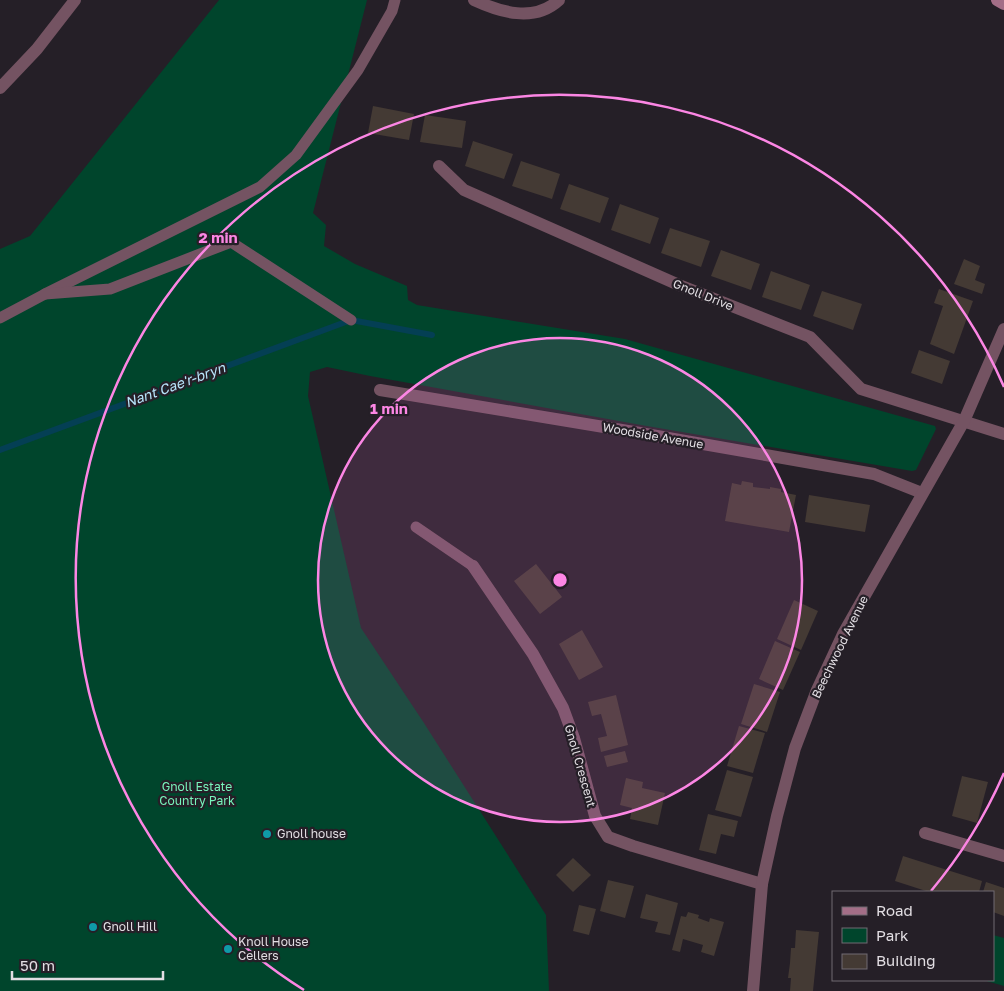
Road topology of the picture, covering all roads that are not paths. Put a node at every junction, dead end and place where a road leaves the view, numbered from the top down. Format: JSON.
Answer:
{"nodes":[{"id":1,"x":75,"y":0,"type":"edge"},
{"id":2,"x":395,"y":0,"type":"edge"},
{"id":3,"x":474,"y":0,"type":"edge"},
{"id":4,"x":558,"y":0,"type":"edge"},
{"id":5,"x":997,"y":0,"type":"edge"},
{"id":6,"x":1004,"y":4,"type":"edge"},
{"id":7,"x":0,"y":88,"type":"edge"},
{"id":8,"x":440,"y":166,"type":"dead end"},
{"id":9,"x":45,"y":294,"type":"junction"},
{"id":10,"x":0,"y":318,"type":"edge"},
{"id":11,"x":351,"y":320,"type":"dead end"},
{"id":12,"x":1004,"y":329,"type":"edge"},
{"id":13,"x":380,"y":390,"type":"dead end"},
{"id":14,"x":964,"y":421,"type":"junction"},
{"id":15,"x":1004,"y":434,"type":"edge"},
{"id":16,"x":922,"y":494,"type":"junction"},
{"id":17,"x":416,"y":527,"type":"dead end"},
{"id":18,"x":473,"y":566,"type":"joint"},
{"id":19,"x":925,"y":833,"type":"dead end"},
{"id":20,"x":1004,"y":856,"type":"edge"},
{"id":21,"x":762,"y":884,"type":"junction"},
{"id":22,"x":753,"y":991,"type":"edge"}],
"edges":[{"from":1,"to":7,"type":"street"},
{"from":2,"to":9,"type":"lane"},
{"from":3,"to":4,"type":"street"},
{"from":5,"to":6,"type":"main road"},
{"from":8,"to":14,"type":"street","name":"Gnoll Drive"},
{"from":9,"to":10,"type":"lane"},
{"from":9,"to":11,"type":"lane"},
{"from":12,"to":14,"type":"street","name":"Beechwood Avenue"},
{"from":13,"to":16,"type":"street","name":"Woodside Avenue"},
{"from":14,"to":15,"type":"street","name":"Gnoll Drive"},
{"from":14,"to":16,"type":"street","name":"Beechwood Avenue"},
{"from":16,"to":21,"type":"street","name":"Beechwood Avenue"},
{"from":17,"to":18,"type":"lane","name":"Gnoll Crescent"},
{"from":18,"to":21,"type":"street","name":"Gnoll Crescent"},
{"from":19,"to":20,"type":"street"},
{"from":21,"to":22,"type":"street","name":"Beechwood Avenue"}]}
